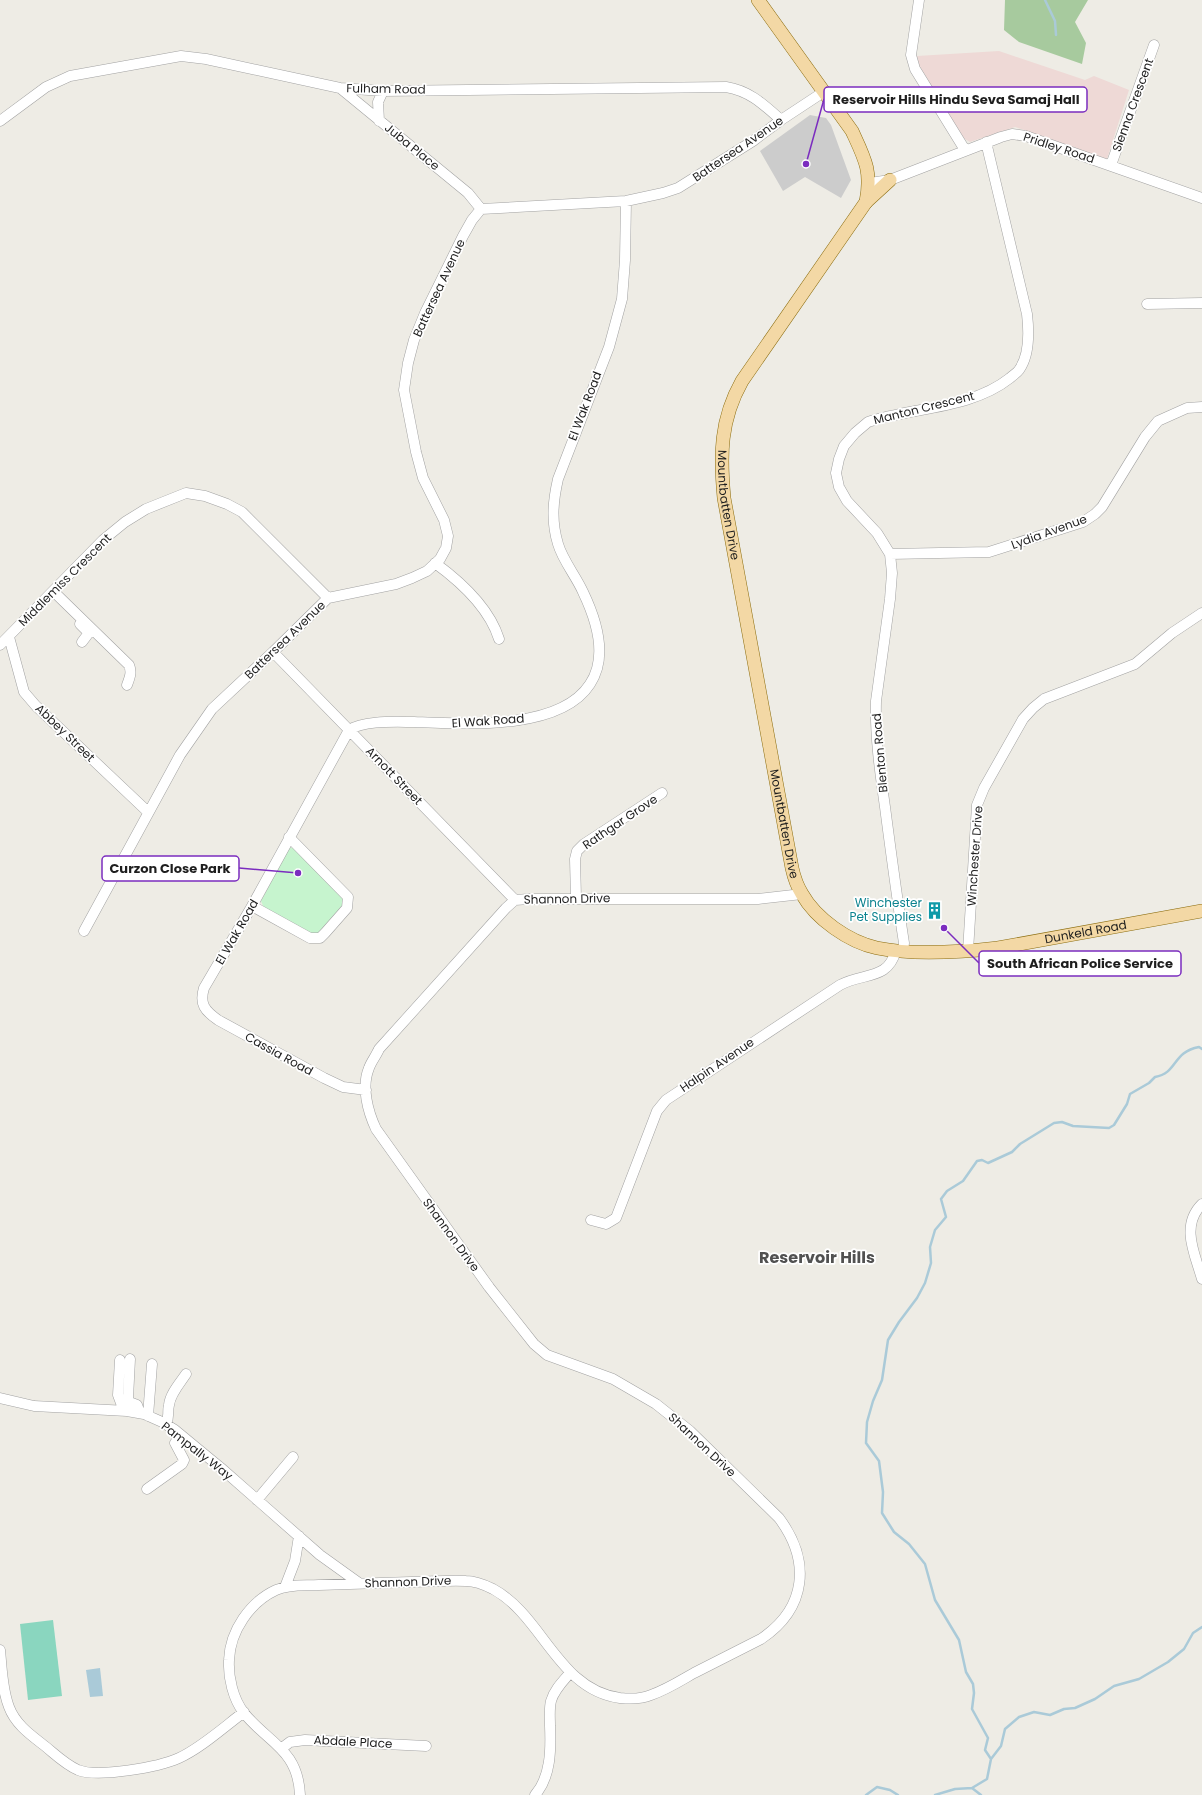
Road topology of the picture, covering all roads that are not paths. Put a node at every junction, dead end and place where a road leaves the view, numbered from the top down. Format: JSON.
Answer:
{"nodes":[{"id":1,"x":758,"y":0,"type":"edge"},
{"id":2,"x":919,"y":0,"type":"edge"},
{"id":3,"x":1154,"y":45,"type":"dead end"},
{"id":4,"x":340,"y":88,"type":"junction"},
{"id":5,"x":383,"y":91,"type":"junction"},
{"id":6,"x":825,"y":91,"type":"junction"},
{"id":7,"x":781,"y":120,"type":"junction"},
{"id":8,"x":0,"y":121,"type":"edge"},
{"id":9,"x":379,"y":121,"type":"junction"},
{"id":10,"x":986,"y":142,"type":"junction"},
{"id":11,"x":965,"y":150,"type":"junction"},
{"id":12,"x":1111,"y":165,"type":"junction"},
{"id":13,"x":890,"y":180,"type":"junction"},
{"id":14,"x":870,"y":183,"type":"junction"},
{"id":15,"x":1202,"y":198,"type":"edge"},
{"id":16,"x":626,"y":201,"type":"junction"},
{"id":17,"x":866,"y":202,"type":"junction"},
{"id":18,"x":481,"y":210,"type":"junction"},
{"id":19,"x":1202,"y":303,"type":"edge"},
{"id":20,"x":1147,"y":304,"type":"dead end"},
{"id":21,"x":1202,"y":407,"type":"edge"},
{"id":22,"x":890,"y":554,"type":"junction"},
{"id":23,"x":435,"y":563,"type":"junction"},
{"id":24,"x":51,"y":593,"type":"junction"},
{"id":25,"x":328,"y":598,"type":"junction"},
{"id":26,"x":1202,"y":612,"type":"edge"},
{"id":27,"x":8,"y":637,"type":"junction"},
{"id":28,"x":499,"y":639,"type":"dead end"},
{"id":29,"x":82,"y":642,"type":"dead end"},
{"id":30,"x":0,"y":646,"type":"edge"},
{"id":31,"x":273,"y":652,"type":"junction"},
{"id":32,"x":127,"y":685,"type":"dead end"},
{"id":33,"x":349,"y":730,"type":"junction"},
{"id":34,"x":662,"y":793,"type":"dead end"},
{"id":35,"x":148,"y":812,"type":"junction"},
{"id":36,"x":289,"y":837,"type":"junction"},
{"id":37,"x":802,"y":894,"type":"junction"},
{"id":38,"x":576,"y":898,"type":"junction"},
{"id":39,"x":515,"y":900,"type":"junction"},
{"id":40,"x":252,"y":906,"type":"junction"},
{"id":41,"x":1202,"y":911,"type":"edge"},
{"id":42,"x":84,"y":931,"type":"dead end"},
{"id":43,"x":899,"y":951,"type":"junction"},
{"id":44,"x":968,"y":951,"type":"junction"},
{"id":45,"x":201,"y":1002,"type":"joint"},
{"id":46,"x":366,"y":1090,"type":"junction"},
{"id":47,"x":1202,"y":1204,"type":"edge"},
{"id":48,"x":591,"y":1220,"type":"dead end"},
{"id":49,"x":1202,"y":1279,"type":"edge"},
{"id":50,"x":152,"y":1364,"type":"dead end"},
{"id":51,"x":186,"y":1374,"type":"dead end"},
{"id":52,"x":0,"y":1398,"type":"edge"},
{"id":53,"x":124,"y":1411,"type":"junction"},
{"id":54,"x":144,"y":1415,"type":"junction"},
{"id":55,"x":166,"y":1424,"type":"junction"},
{"id":56,"x":181,"y":1435,"type":"junction"},
{"id":57,"x":293,"y":1458,"type":"dead end"},
{"id":58,"x":147,"y":1489,"type":"dead end"},
{"id":59,"x":257,"y":1500,"type":"junction"},
{"id":60,"x":299,"y":1536,"type":"junction"},
{"id":61,"x":359,"y":1583,"type":"junction"},
{"id":62,"x":285,"y":1587,"type":"junction"},
{"id":63,"x":0,"y":1650,"type":"edge"},
{"id":64,"x":570,"y":1673,"type":"junction"},
{"id":65,"x":244,"y":1712,"type":"junction"},
{"id":66,"x":426,"y":1746,"type":"dead end"},
{"id":67,"x":282,"y":1748,"type":"junction"},
{"id":68,"x":300,"y":1795,"type":"edge"},
{"id":69,"x":535,"y":1795,"type":"edge"}],
"edges":[{"from":1,"to":6,"type":"main road","name":"Mountbatten Drive"},
{"from":2,"to":11,"type":"street"},
{"from":3,"to":12,"type":"street","name":"Sienna Crescent"},
{"from":4,"to":5,"type":"street","name":"Fulham Road"},
{"from":4,"to":8,"type":"street","name":"Fulham Road"},
{"from":4,"to":9,"type":"street","name":"Juba Place"},
{"from":5,"to":7,"type":"street","name":"Fulham Road"},
{"from":5,"to":9,"type":"street"},
{"from":6,"to":7,"type":"street","name":"Battersea Avenue"},
{"from":6,"to":14,"type":"main road","name":"Mountbatten Drive"},
{"from":7,"to":16,"type":"street","name":"Battersea Avenue"},
{"from":9,"to":18,"type":"street","name":"Juba Place"},
{"from":10,"to":11,"type":"street","name":"Pridley Road"},
{"from":10,"to":12,"type":"street","name":"Pridley Road"},
{"from":10,"to":22,"type":"street","name":"Manton Crescent"},
{"from":11,"to":13,"type":"street","name":"Pridley Road"},
{"from":12,"to":15,"type":"street","name":"Pridley Road"},
{"from":13,"to":14,"type":"street","name":"Pridley Road"},
{"from":13,"to":17,"type":"main road"},
{"from":14,"to":17,"type":"main road","name":"Mountbatten Drive"},
{"from":16,"to":18,"type":"street","name":"Battersea Avenue"},
{"from":16,"to":33,"type":"street","name":"El Wak Road"},
{"from":17,"to":37,"type":"main road","name":"Mountbatten Drive"},
{"from":18,"to":23,"type":"street","name":"Battersea Avenue"},
{"from":19,"to":20,"type":"street"},
{"from":21,"to":22,"type":"street","name":"Lydia Avenue"},
{"from":22,"to":43,"type":"street","name":"Blenton Road"},
{"from":23,"to":25,"type":"street","name":"Battersea Avenue"},
{"from":23,"to":28,"type":"street"},
{"from":24,"to":25,"type":"street","name":"Middlemiss Crescent"},
{"from":24,"to":27,"type":"street","name":"Middlemiss Crescent"},
{"from":24,"to":29,"type":"street"},
{"from":24,"to":32,"type":"street"},
{"from":25,"to":31,"type":"street","name":"Battersea Avenue"},
{"from":26,"to":44,"type":"street","name":"Winchester Drive"},
{"from":27,"to":30,"type":"street","name":"Middlemiss Crescent"},
{"from":27,"to":35,"type":"street","name":"Abbey Street"},
{"from":31,"to":33,"type":"street","name":"Arnott Street"},
{"from":31,"to":35,"type":"street","name":"Battersea Avenue"},
{"from":33,"to":36,"type":"street","name":"El Wak Road"},
{"from":33,"to":39,"type":"street","name":"Arnott Street"},
{"from":34,"to":38,"type":"street","name":"Rathgar Grove"},
{"from":35,"to":42,"type":"street","name":"Battersea Avenue"},
{"from":36,"to":40,"type":"street","name":"El Wak Road"},
{"from":36,"to":40,"type":"street"},
{"from":37,"to":38,"type":"street","name":"Shannon Drive"},
{"from":37,"to":43,"type":"main road","name":"Mountbatten Drive"},
{"from":38,"to":39,"type":"street","name":"Shannon Drive"},
{"from":39,"to":46,"type":"street","name":"Shannon Drive"},
{"from":40,"to":45,"type":"street","name":"El Wak Road"},
{"from":41,"to":44,"type":"main road","name":"Dunkeld Road"},
{"from":43,"to":44,"type":"main road","name":"Mountbatten Drive"},
{"from":43,"to":48,"type":"street","name":"Halpin Avenue"},
{"from":45,"to":46,"type":"street","name":"Cassia Road"},
{"from":46,"to":64,"type":"street","name":"Shannon Drive"},
{"from":47,"to":49,"type":"street"},
{"from":50,"to":54,"type":"street"},
{"from":51,"to":55,"type":"street"},
{"from":52,"to":53,"type":"street","name":"Pampally Way"},
{"from":53,"to":54,"type":"street","name":"Pampally Way"},
{"from":53,"to":54,"type":"street"},
{"from":54,"to":55,"type":"street","name":"Pampally Way"},
{"from":55,"to":56,"type":"street","name":"Pampally Way"},
{"from":56,"to":58,"type":"street"},
{"from":56,"to":59,"type":"street","name":"Pampally Way"},
{"from":57,"to":59,"type":"street"},
{"from":59,"to":60,"type":"street","name":"Pampally Way"},
{"from":60,"to":61,"type":"street","name":"Pampally Way"},
{"from":60,"to":62,"type":"street"},
{"from":61,"to":62,"type":"street","name":"Shannon Drive"},
{"from":61,"to":64,"type":"street","name":"Shannon Drive"},
{"from":62,"to":65,"type":"street","name":"Shannon Drive"},
{"from":63,"to":65,"type":"street"},
{"from":64,"to":69,"type":"street"},
{"from":65,"to":67,"type":"street","name":"Shannon Drive"},
{"from":66,"to":67,"type":"street","name":"Abdale Place"},
{"from":67,"to":68,"type":"street","name":"Shannon Drive"}]}
